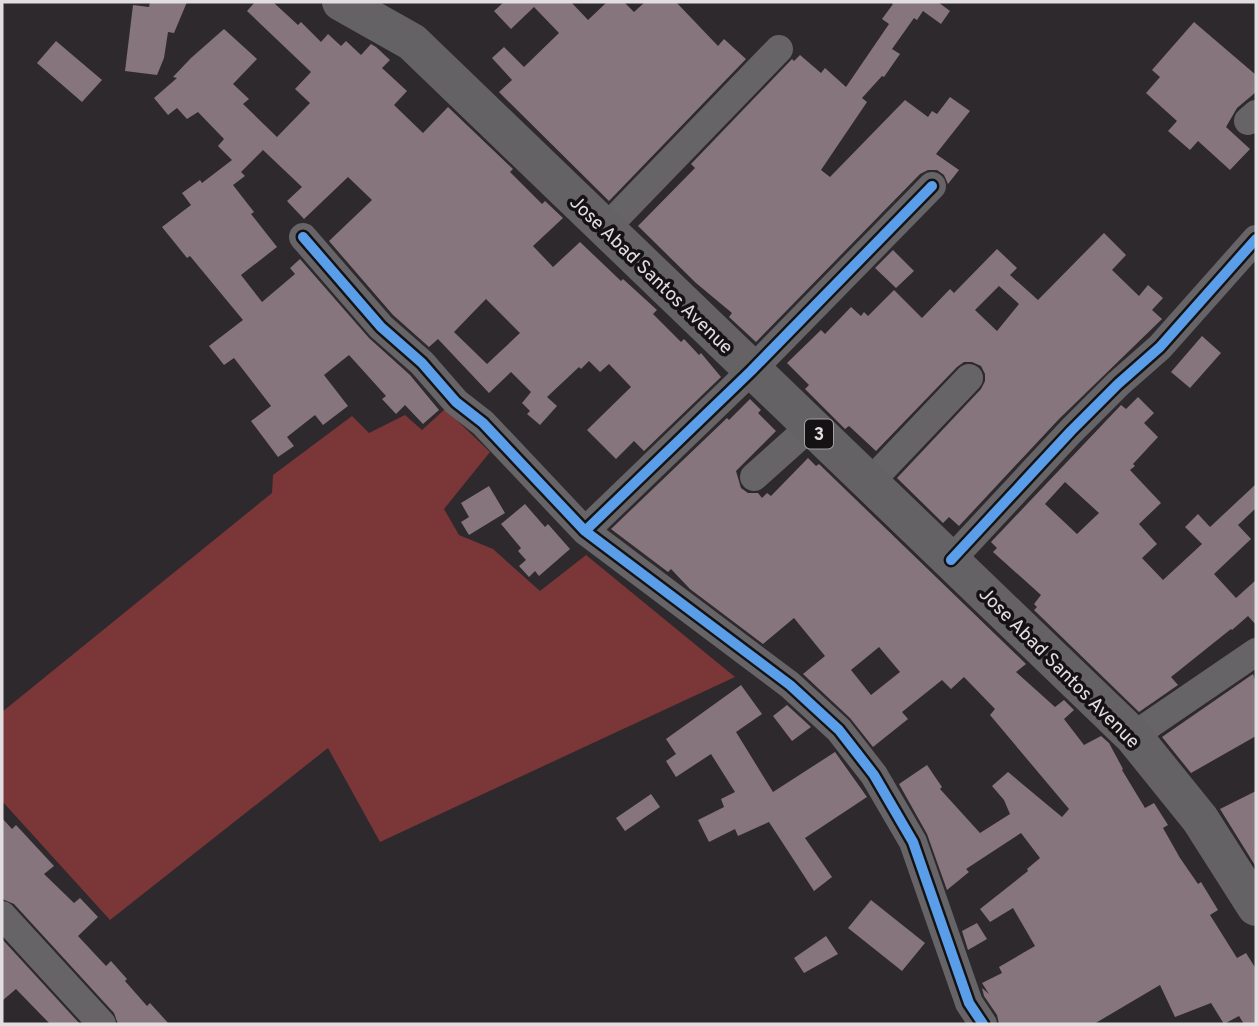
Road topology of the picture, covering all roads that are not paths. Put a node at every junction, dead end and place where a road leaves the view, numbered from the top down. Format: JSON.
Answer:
{"nodes":[{"id":1,"x":341,"y":2,"type":"edge"},
{"id":2,"x":779,"y":49,"type":"dead end"},
{"id":3,"x":932,"y":187,"type":"dead end"},
{"id":4,"x":606,"y":228,"type":"junction"},
{"id":5,"x":303,"y":237,"type":"dead end"},
{"id":6,"x":1256,"y":239,"type":"edge"},
{"id":7,"x":751,"y":371,"type":"junction"},
{"id":8,"x":969,"y":378,"type":"dead end"},
{"id":9,"x":811,"y":426,"type":"junction"},
{"id":10,"x":754,"y":477,"type":"dead end"},
{"id":11,"x":870,"y":482,"type":"junction"},
{"id":12,"x":585,"y":531,"type":"junction"},
{"id":13,"x":951,"y":559,"type":"junction"},
{"id":14,"x":1256,"y":652,"type":"edge"},
{"id":15,"x":1133,"y":736,"type":"junction"},
{"id":16,"x":1256,"y":906,"type":"edge"},
{"id":17,"x":2,"y":915,"type":"edge"},
{"id":18,"x":102,"y":1024,"type":"edge"},
{"id":19,"x":983,"y":1024,"type":"edge"}],
"edges":[{"from":1,"to":4,"type":"highway","name":"Jose Abad Santos Avenue","number":"3"},
{"from":2,"to":4,"type":"street"},
{"from":3,"to":7,"type":"street"},
{"from":4,"to":7,"type":"highway","name":"Jose Abad Santos Avenue","number":"3"},
{"from":5,"to":12,"type":"street"},
{"from":6,"to":13,"type":"street"},
{"from":7,"to":9,"type":"highway","name":"Jose Abad Santos Avenue","number":"3"},
{"from":7,"to":12,"type":"street"},
{"from":8,"to":11,"type":"street"},
{"from":9,"to":10,"type":"street"},
{"from":9,"to":11,"type":"highway","name":"Jose Abad Santos Avenue","number":"3"},
{"from":11,"to":13,"type":"highway","name":"Jose Abad Santos Avenue","number":"3"},
{"from":12,"to":19,"type":"street"},
{"from":13,"to":15,"type":"highway","name":"Jose Abad Santos Avenue","number":"3"},
{"from":14,"to":15,"type":"street"},
{"from":15,"to":16,"type":"highway","name":"Jose Abad Santos Avenue","number":"3"},
{"from":17,"to":18,"type":"street"}]}
